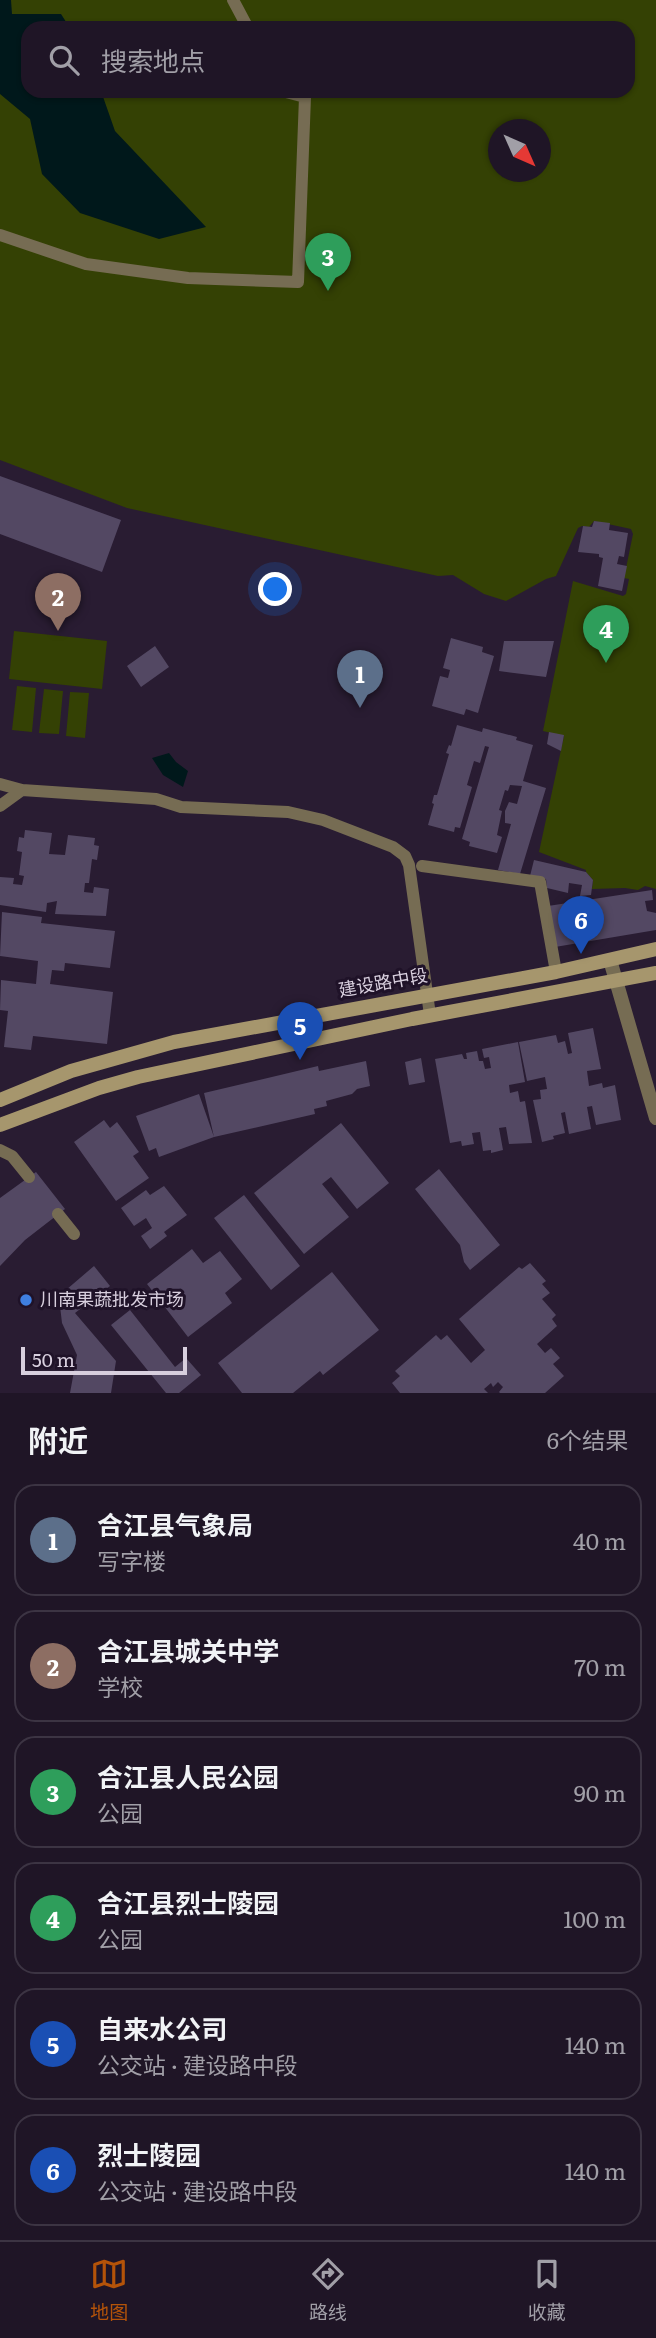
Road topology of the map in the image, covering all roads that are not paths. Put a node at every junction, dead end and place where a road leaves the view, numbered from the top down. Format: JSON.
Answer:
{"nodes":[{"id":1,"x":233,"y":0,"type":"edge"},
{"id":2,"x":244,"y":21,"type":"edge"},
{"id":3,"x":305,"y":98,"type":"edge"},
{"id":4,"x":0,"y":235,"type":"edge"},
{"id":5,"x":0,"y":784,"type":"edge"},
{"id":6,"x":22,"y":790,"type":"junction"},
{"id":7,"x":0,"y":806,"type":"edge"},
{"id":8,"x":422,"y":866,"type":"dead end"},
{"id":9,"x":656,"y":949,"type":"edge"},
{"id":10,"x":610,"y":960,"type":"junction"},
{"id":11,"x":556,"y":972,"type":"junction"},
{"id":12,"x":656,"y":973,"type":"edge"},
{"id":13,"x":615,"y":981,"type":"junction"},
{"id":14,"x":426,"y":994,"type":"junction"},
{"id":15,"x":430,"y":1015,"type":"junction"},
{"id":16,"x":0,"y":1100,"type":"edge"},
{"id":17,"x":656,"y":1118,"type":"edge"},
{"id":18,"x":0,"y":1125,"type":"edge"},
{"id":19,"x":0,"y":1150,"type":"edge"},
{"id":20,"x":29,"y":1177,"type":"dead end"},
{"id":21,"x":58,"y":1214,"type":"dead end"},
{"id":22,"x":74,"y":1234,"type":"dead end"}],
"edges":[{"from":1,"to":2,"type":"lane"},
{"from":3,"to":4,"type":"lane"},
{"from":5,"to":6,"type":"lane"},
{"from":6,"to":7,"type":"lane"},
{"from":6,"to":14,"type":"lane"},
{"from":8,"to":11,"type":"lane"},
{"from":9,"to":10,"type":"main road","name":"建设路中段"},
{"from":10,"to":11,"type":"main road","name":"建设路中段"},
{"from":10,"to":13,"type":"street"},
{"from":11,"to":14,"type":"main road","name":"建设路中段"},
{"from":12,"to":13,"type":"main road"},
{"from":13,"to":15,"type":"main road"},
{"from":13,"to":17,"type":"street"},
{"from":14,"to":15,"type":"lane"},
{"from":14,"to":16,"type":"main road","name":"建设路中段"},
{"from":15,"to":18,"type":"main road"},
{"from":19,"to":20,"type":"lane"},
{"from":21,"to":22,"type":"lane"}]}
